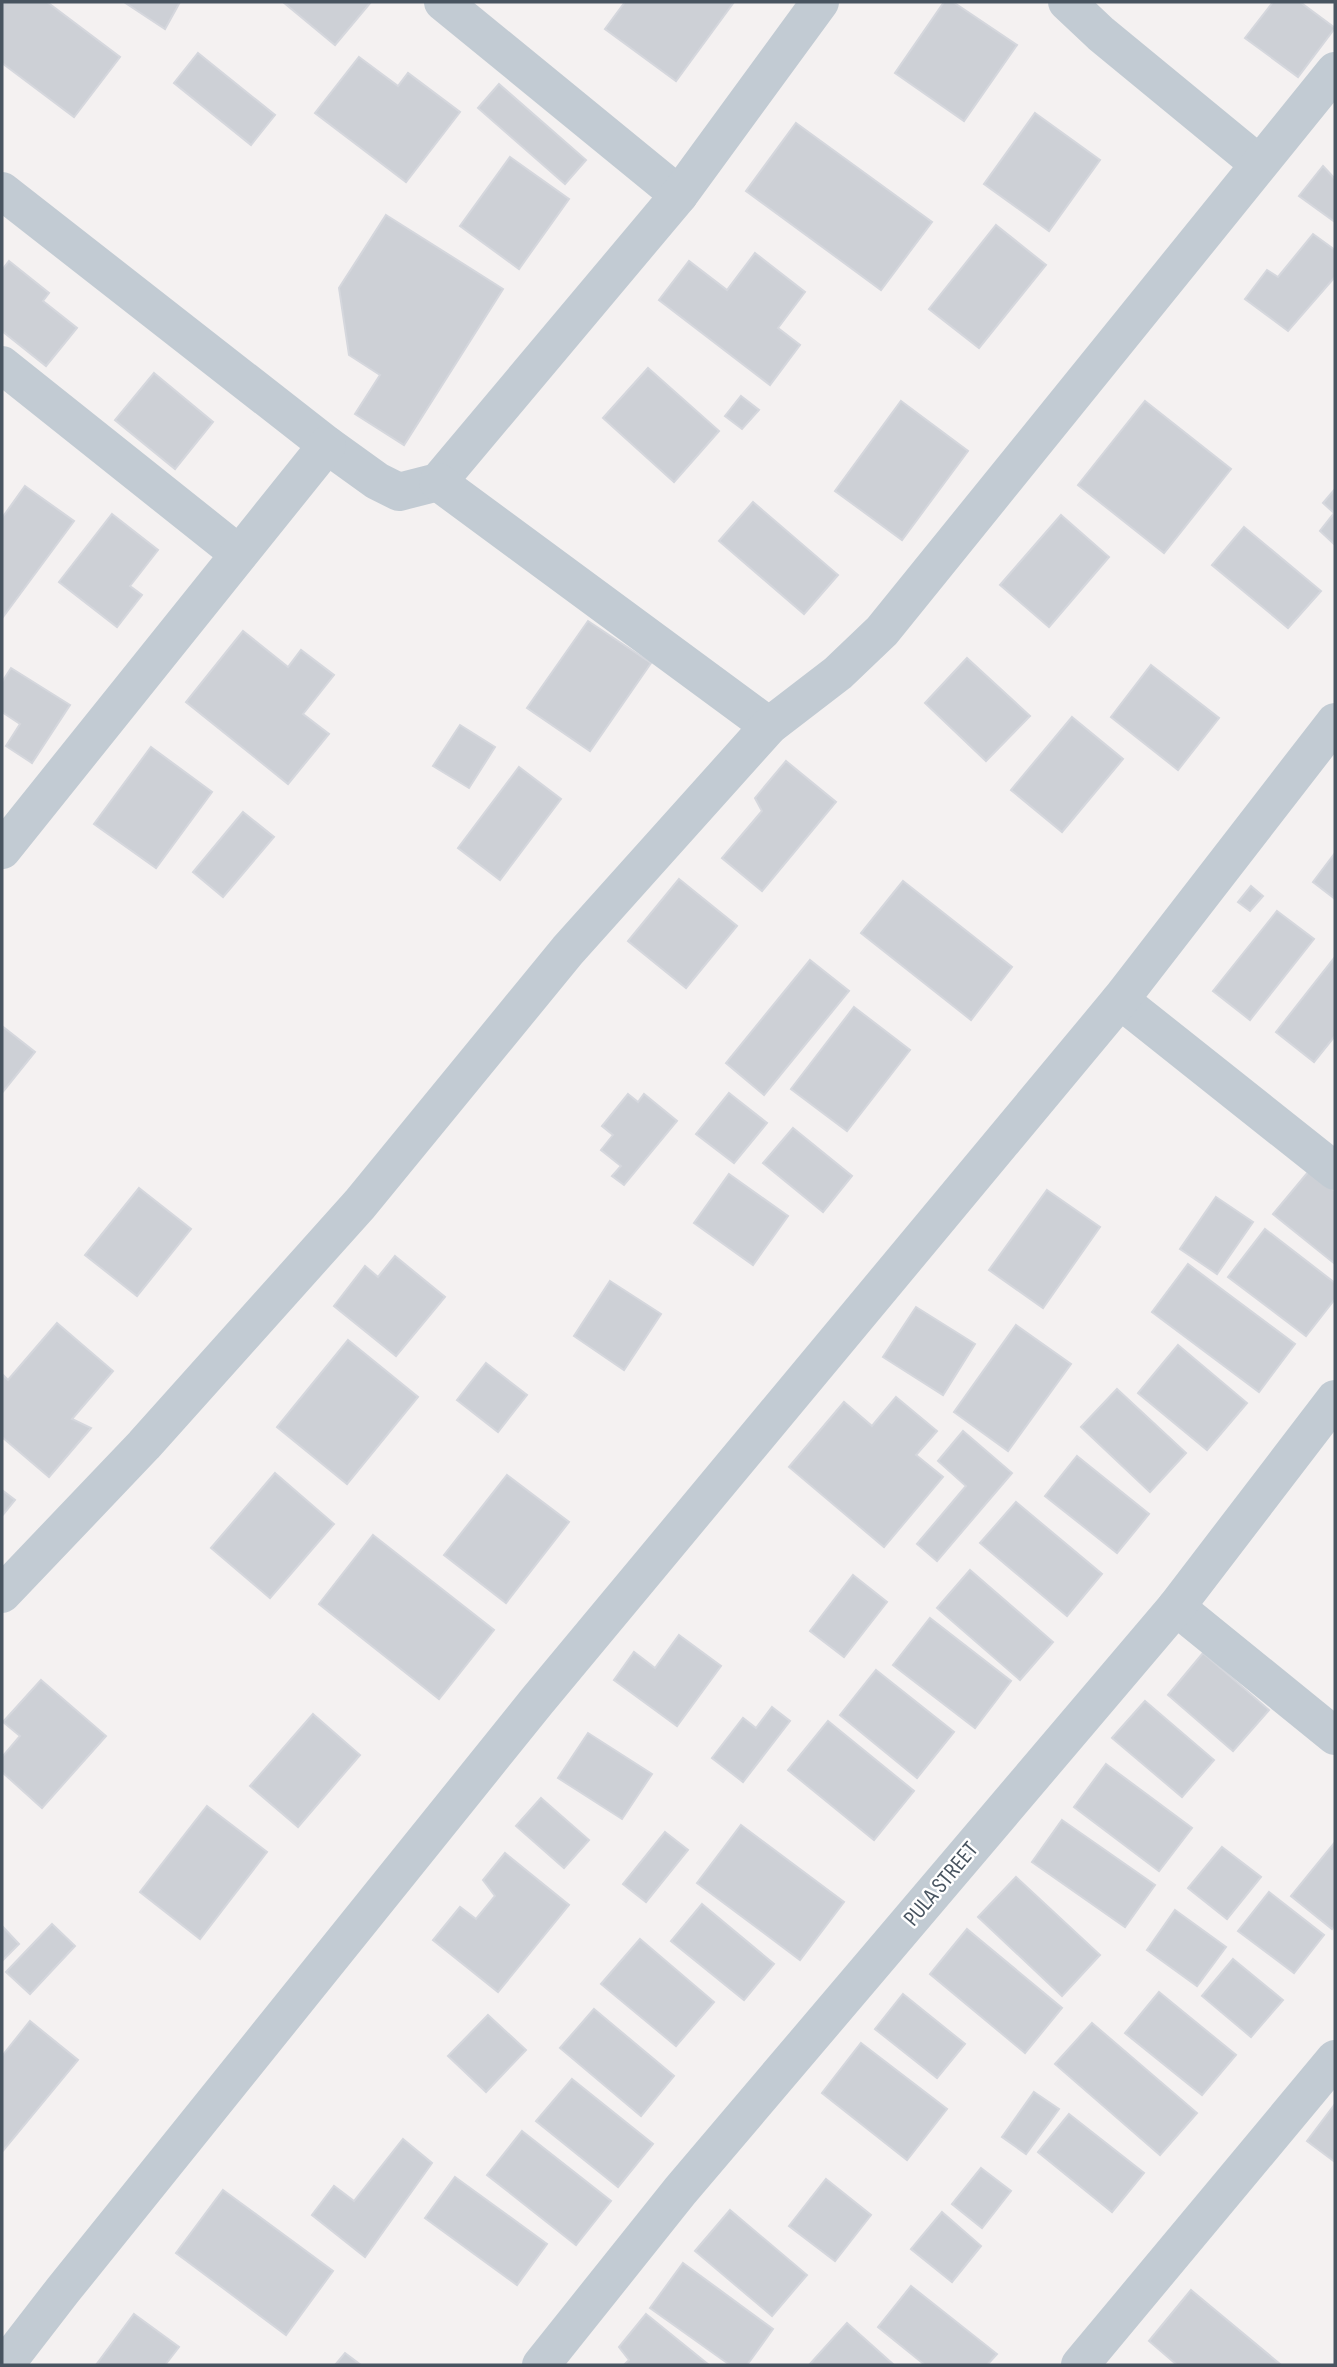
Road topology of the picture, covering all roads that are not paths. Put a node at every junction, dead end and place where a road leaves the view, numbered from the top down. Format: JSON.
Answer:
{"nodes":[{"id":1,"x":443,"y":2,"type":"edge"},
{"id":2,"x":820,"y":2,"type":"edge"},
{"id":3,"x":1067,"y":2,"type":"edge"},
{"id":4,"x":1335,"y":71,"type":"edge"},
{"id":5,"x":1259,"y":164,"type":"junction"},
{"id":6,"x":2,"y":191,"type":"edge"},
{"id":7,"x":679,"y":195,"type":"junction"},
{"id":8,"x":2,"y":365,"type":"edge"},
{"id":9,"x":327,"y":445,"type":"junction"},
{"id":10,"x":438,"y":482,"type":"junction"},
{"id":11,"x":239,"y":554,"type":"junction"},
{"id":12,"x":1335,"y":722,"type":"edge"},
{"id":13,"x":769,"y":726,"type":"junction"},
{"id":14,"x":2,"y":850,"type":"edge"},
{"id":15,"x":1120,"y":1000,"type":"junction"},
{"id":16,"x":1335,"y":1171,"type":"edge"},
{"id":17,"x":1335,"y":1399,"type":"edge"},
{"id":18,"x":2,"y":1594,"type":"edge"},
{"id":19,"x":1176,"y":1607,"type":"junction"},
{"id":20,"x":1335,"y":1736,"type":"edge"},
{"id":21,"x":1335,"y":2059,"type":"edge"},
{"id":22,"x":5,"y":2365,"type":"edge"},
{"id":23,"x":541,"y":2365,"type":"edge"},
{"id":24,"x":1080,"y":2365,"type":"edge"}],
"edges":[{"from":1,"to":7,"type":"street"},
{"from":2,"to":7,"type":"street"},
{"from":3,"to":5,"type":"street"},
{"from":4,"to":5,"type":"street"},
{"from":5,"to":13,"type":"street"},
{"from":6,"to":9,"type":"street"},
{"from":7,"to":10,"type":"street"},
{"from":8,"to":11,"type":"street"},
{"from":9,"to":10,"type":"street"},
{"from":9,"to":11,"type":"street"},
{"from":10,"to":13,"type":"street"},
{"from":11,"to":14,"type":"street"},
{"from":12,"to":15,"type":"street"},
{"from":13,"to":18,"type":"street"},
{"from":15,"to":16,"type":"street"},
{"from":15,"to":22,"type":"street"},
{"from":17,"to":19,"type":"street","name":"PULA STREET"},
{"from":19,"to":20,"type":"street"},
{"from":19,"to":23,"type":"street","name":"PULA STREET"},
{"from":21,"to":24,"type":"street"}]}
